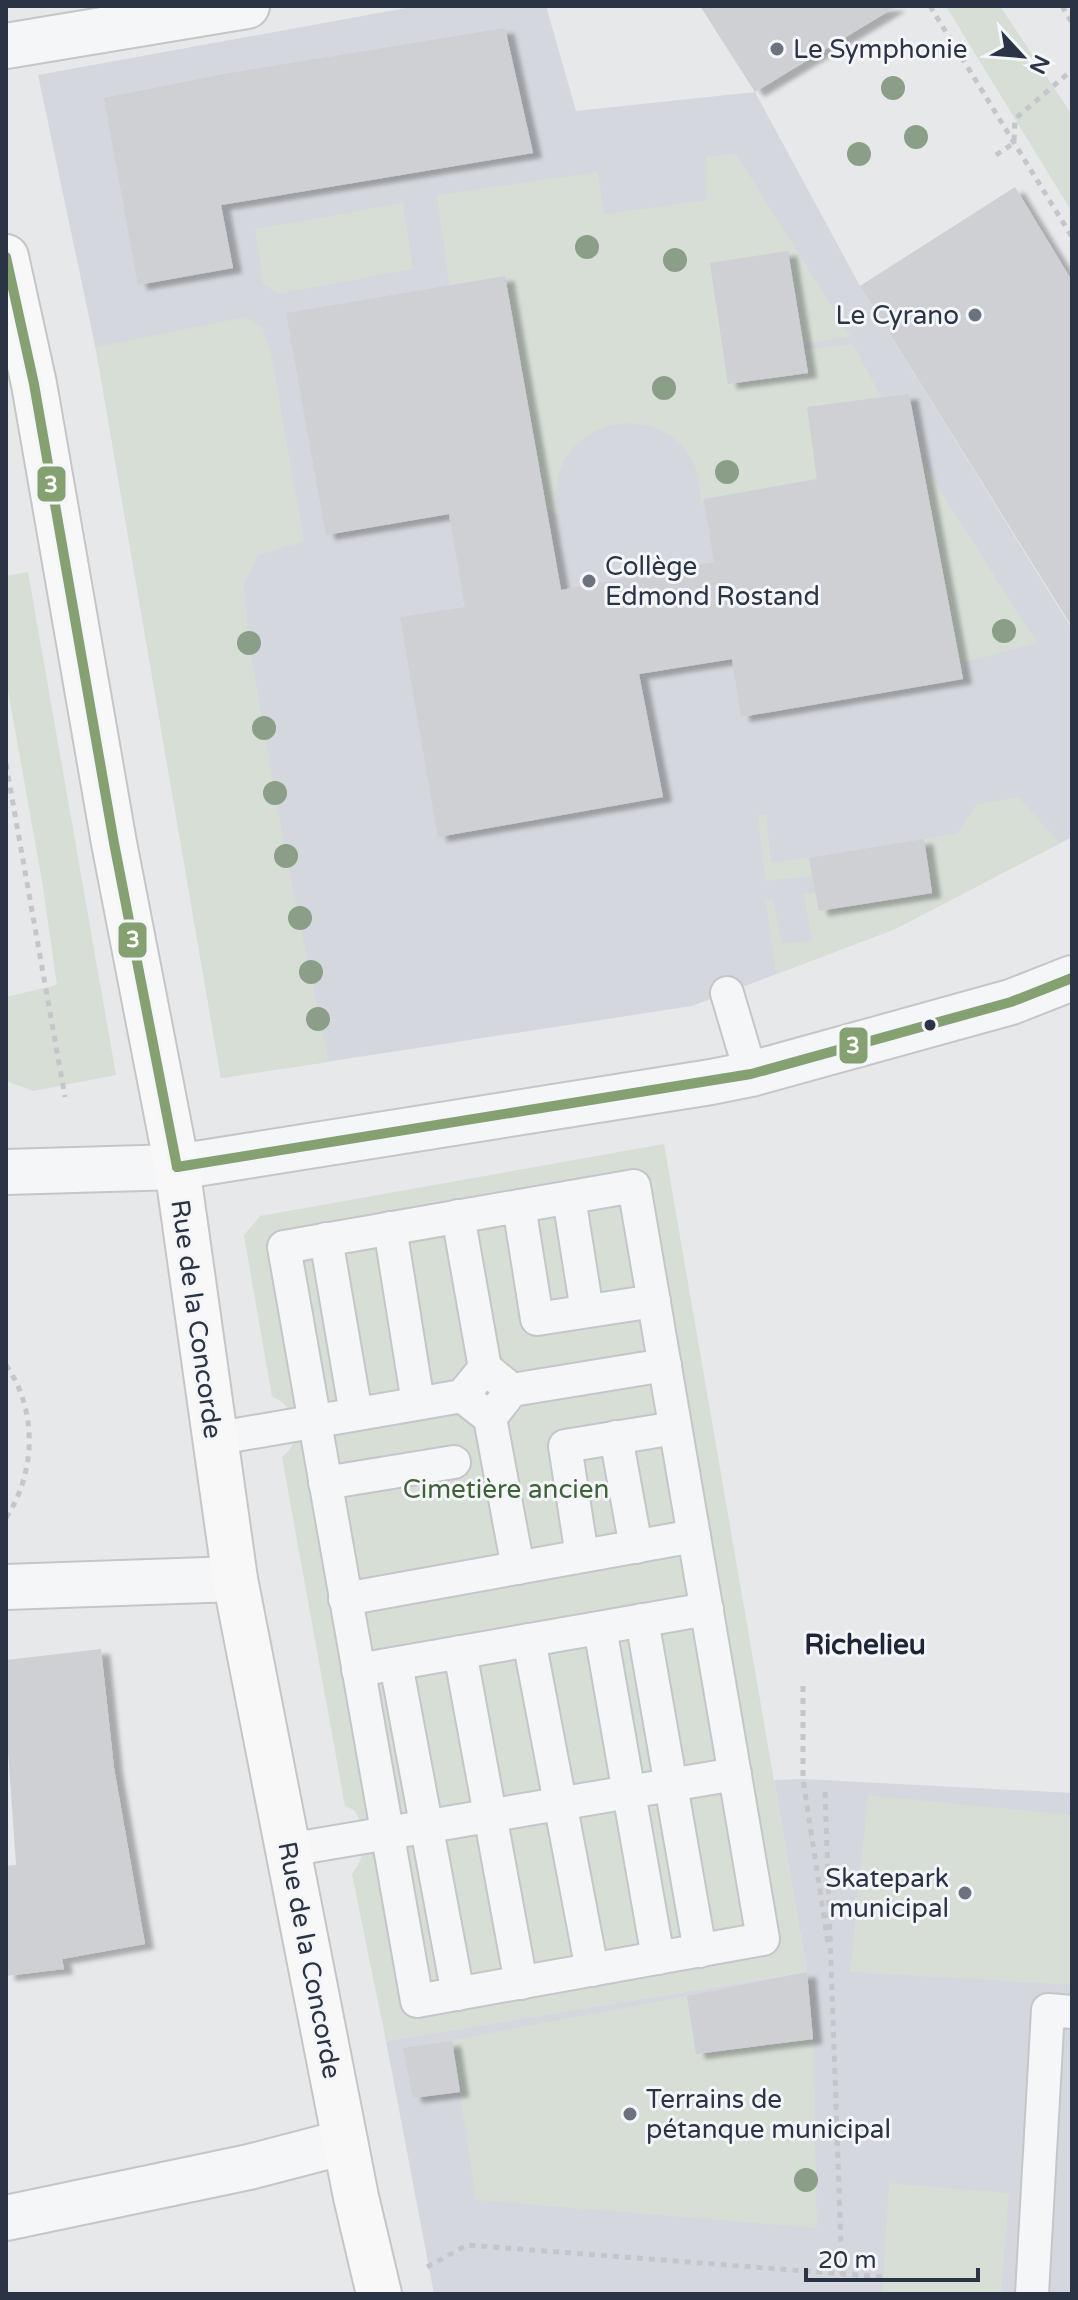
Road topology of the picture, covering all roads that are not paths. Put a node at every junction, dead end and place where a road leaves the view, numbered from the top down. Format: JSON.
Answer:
{"nodes":[{"id":1,"x":247,"y":6,"type":"edge"},
{"id":2,"x":6,"y":46,"type":"edge"},
{"id":3,"x":6,"y":257,"type":"edge"},
{"id":4,"x":1072,"y":978,"type":"edge"},
{"id":5,"x":727,"y":993,"type":"dead end"},
{"id":6,"x":751,"y":1074,"type":"junction"},
{"id":7,"x":177,"y":1167,"type":"junction"},
{"id":8,"x":6,"y":1172,"type":"edge"},
{"id":9,"x":569,"y":1198,"type":"junction"},
{"id":10,"x":519,"y":1206,"type":"junction"},
{"id":11,"x":458,"y":1216,"type":"junction"},
{"id":12,"x":390,"y":1228,"type":"junction"},
{"id":13,"x":326,"y":1239,"type":"junction"},
{"id":14,"x":654,"y":1301,"type":"junction"},
{"id":15,"x":587,"y":1311,"type":"junction"},
{"id":16,"x":665,"y":1365,"type":"junction"},
{"id":17,"x":485,"y":1368,"type":"junction"},
{"id":18,"x":512,"y":1390,"type":"junction"},
{"id":19,"x":462,"y":1396,"type":"junction"},
{"id":20,"x":418,"y":1403,"type":"junction"},
{"id":21,"x":356,"y":1414,"type":"junction"},
{"id":22,"x":490,"y":1418,"type":"junction"},
{"id":23,"x":314,"y":1421,"type":"junction"},
{"id":24,"x":675,"y":1428,"type":"junction"},
{"id":25,"x":616,"y":1437,"type":"junction"},
{"id":26,"x":213,"y":1439,"type":"junction"},
{"id":27,"x":454,"y":1462,"type":"dead end"},
{"id":28,"x":325,"y":1483,"type":"junction"},
{"id":29,"x":694,"y":1536,"type":"junction"},
{"id":30,"x":636,"y":1547,"type":"junction"},
{"id":31,"x":582,"y":1556,"type":"junction"},
{"id":32,"x":518,"y":1568,"type":"junction"},
{"id":33,"x":235,"y":1579,"type":"junction"},
{"id":34,"x":6,"y":1587,"type":"edge"},
{"id":35,"x":345,"y":1599,"type":"junction"},
{"id":36,"x":707,"y":1609,"type":"junction"},
{"id":37,"x":642,"y":1620,"type":"junction"},
{"id":38,"x":600,"y":1628,"type":"junction"},
{"id":39,"x":529,"y":1640,"type":"junction"},
{"id":40,"x":460,"y":1652,"type":"junction"},
{"id":41,"x":396,"y":1664,"type":"junction"},
{"id":42,"x":358,"y":1670,"type":"junction"},
{"id":43,"x":735,"y":1774,"type":"junction"},
{"id":44,"x":671,"y":1785,"type":"junction"},
{"id":45,"x":629,"y":1792,"type":"junction"},
{"id":46,"x":561,"y":1804,"type":"junction"},
{"id":47,"x":490,"y":1817,"type":"junction"},
{"id":48,"x":427,"y":1827,"type":"junction"},
{"id":49,"x":386,"y":1834,"type":"junction"},
{"id":50,"x":288,"y":1850,"type":"junction"},
{"id":51,"x":700,"y":1951,"type":"junction"},
{"id":52,"x":658,"y":1958,"type":"junction"},
{"id":53,"x":592,"y":1970,"type":"junction"},
{"id":54,"x":521,"y":1983,"type":"junction"},
{"id":55,"x":458,"y":1994,"type":"junction"},
{"id":56,"x":1072,"y":2012,"type":"edge"},
{"id":57,"x":345,"y":2142,"type":"junction"},
{"id":58,"x":6,"y":2218,"type":"edge"},
{"id":59,"x":378,"y":2288,"type":"edge"},
{"id":60,"x":1032,"y":2294,"type":"edge"}],
"edges":[{"from":1,"to":2,"type":"street"},
{"from":3,"to":7,"type":"street","name":"Rue de la Concorde"},
{"from":4,"to":6,"type":"street"},
{"from":5,"to":6,"type":"lane"},
{"from":6,"to":7,"type":"street"},
{"from":7,"to":8,"type":"street"},
{"from":7,"to":26,"type":"street","name":"Rue de la Concorde"},
{"from":9,"to":10,"type":"lane"},
{"from":9,"to":14,"type":"lane"},
{"from":9,"to":15,"type":"lane"},
{"from":10,"to":11,"type":"lane"},
{"from":10,"to":15,"type":"lane"},
{"from":11,"to":12,"type":"lane"},
{"from":11,"to":17,"type":"lane"},
{"from":12,"to":13,"type":"lane"},
{"from":12,"to":20,"type":"lane"},
{"from":13,"to":21,"type":"lane"},
{"from":13,"to":23,"type":"lane"},
{"from":14,"to":15,"type":"lane"},
{"from":14,"to":16,"type":"lane"},
{"from":16,"to":18,"type":"lane"},
{"from":16,"to":24,"type":"lane"},
{"from":17,"to":18,"type":"lane"},
{"from":17,"to":19,"type":"lane"},
{"from":18,"to":22,"type":"lane"},
{"from":19,"to":20,"type":"lane"},
{"from":19,"to":22,"type":"lane"},
{"from":20,"to":21,"type":"lane"},
{"from":21,"to":23,"type":"lane"},
{"from":22,"to":32,"type":"lane"},
{"from":23,"to":26,"type":"lane"},
{"from":23,"to":28,"type":"lane"},
{"from":24,"to":25,"type":"lane"},
{"from":24,"to":29,"type":"lane"},
{"from":25,"to":30,"type":"lane"},
{"from":25,"to":31,"type":"lane"},
{"from":26,"to":33,"type":"street","name":"Rue de la Concorde"},
{"from":27,"to":28,"type":"lane"},
{"from":28,"to":35,"type":"lane"},
{"from":29,"to":30,"type":"lane"},
{"from":29,"to":36,"type":"lane"},
{"from":30,"to":31,"type":"lane"},
{"from":31,"to":32,"type":"lane"},
{"from":32,"to":35,"type":"lane"},
{"from":33,"to":34,"type":"street"},
{"from":33,"to":50,"type":"street","name":"Rue de la Concorde"},
{"from":35,"to":42,"type":"lane"},
{"from":36,"to":37,"type":"lane"},
{"from":36,"to":43,"type":"lane"},
{"from":37,"to":38,"type":"lane"},
{"from":37,"to":44,"type":"lane"},
{"from":38,"to":39,"type":"lane"},
{"from":38,"to":45,"type":"lane"},
{"from":39,"to":40,"type":"lane"},
{"from":39,"to":46,"type":"lane"},
{"from":40,"to":41,"type":"lane"},
{"from":40,"to":47,"type":"lane"},
{"from":41,"to":42,"type":"lane"},
{"from":41,"to":48,"type":"lane"},
{"from":42,"to":49,"type":"lane"},
{"from":43,"to":44,"type":"lane"},
{"from":43,"to":51,"type":"lane"},
{"from":44,"to":45,"type":"lane"},
{"from":44,"to":51,"type":"lane"},
{"from":45,"to":46,"type":"lane"},
{"from":45,"to":52,"type":"lane"},
{"from":46,"to":47,"type":"lane"},
{"from":46,"to":53,"type":"lane"},
{"from":47,"to":48,"type":"lane"},
{"from":47,"to":54,"type":"lane"},
{"from":48,"to":49,"type":"lane"},
{"from":48,"to":55,"type":"lane"},
{"from":49,"to":50,"type":"lane"},
{"from":49,"to":55,"type":"lane"},
{"from":50,"to":57,"type":"street","name":"Rue de la Concorde"},
{"from":51,"to":52,"type":"lane"},
{"from":52,"to":53,"type":"lane"},
{"from":53,"to":54,"type":"lane"},
{"from":54,"to":55,"type":"lane"},
{"from":56,"to":60,"type":"lane"},
{"from":57,"to":58,"type":"street"},
{"from":57,"to":59,"type":"street","name":"Rue de la Concorde"}]}
